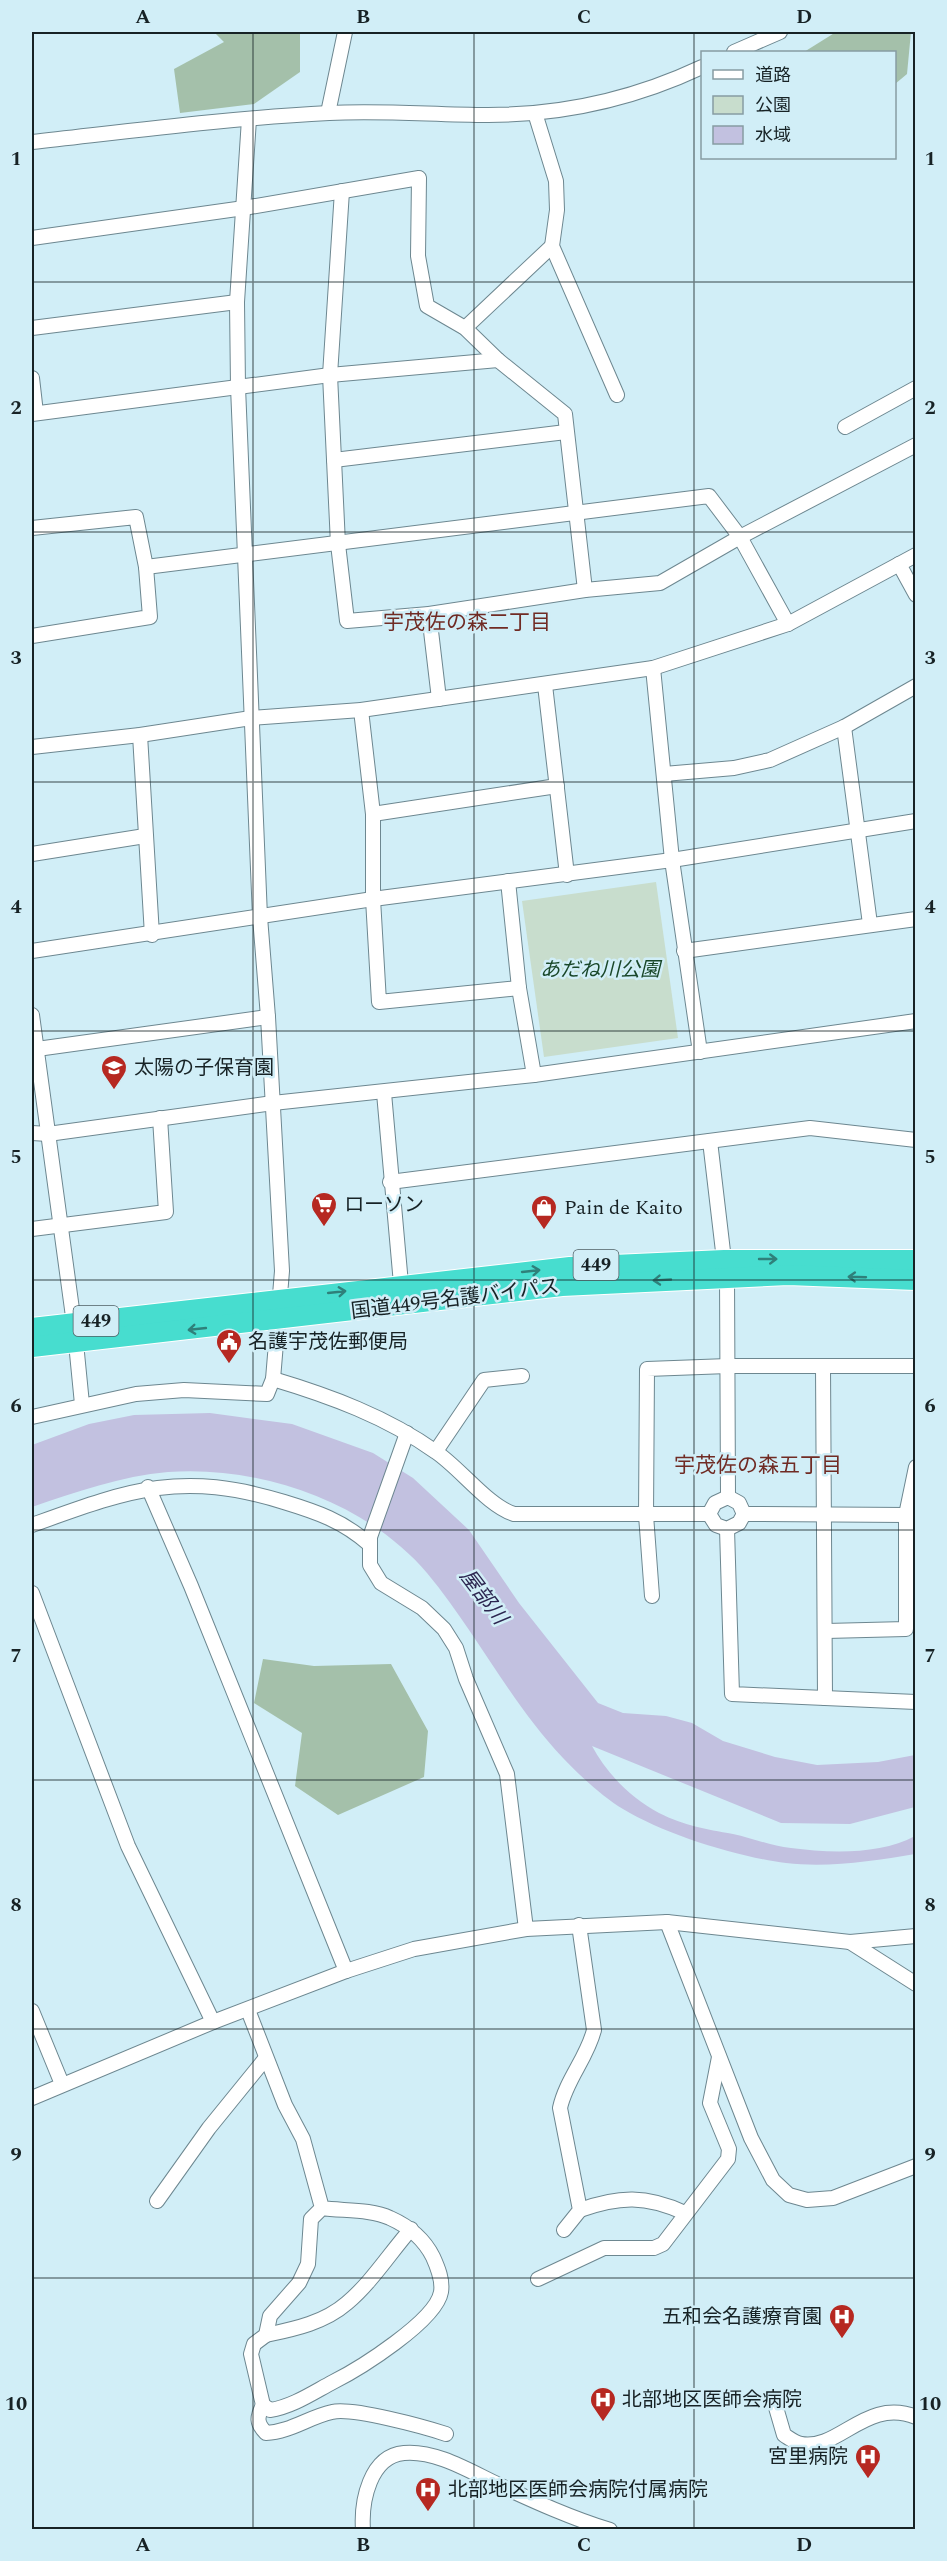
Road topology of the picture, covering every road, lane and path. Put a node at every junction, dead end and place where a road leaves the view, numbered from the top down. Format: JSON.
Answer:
{"nodes":[{"id":1,"x":345,"y":32,"type":"edge"},
{"id":2,"x":780,"y":32,"type":"edge"},
{"id":3,"x":736,"y":51,"type":"edge"},
{"id":4,"x":701,"y":67,"type":"edge"},
{"id":5,"x":328,"y":113,"type":"junction"},
{"id":6,"x":536,"y":113,"type":"junction"},
{"id":7,"x":249,"y":119,"type":"junction"},
{"id":8,"x":32,"y":142,"type":"edge"},
{"id":9,"x":342,"y":191,"type":"junction"},
{"id":10,"x":244,"y":208,"type":"junction"},
{"id":11,"x":32,"y":238,"type":"edge"},
{"id":12,"x":552,"y":246,"type":"junction"},
{"id":13,"x":237,"y":302,"type":"junction"},
{"id":14,"x":32,"y":328,"type":"edge"},
{"id":15,"x":465,"y":328,"type":"junction"},
{"id":16,"x":498,"y":360,"type":"junction"},
{"id":17,"x":330,"y":375,"type":"junction"},
{"id":18,"x":32,"y":378,"type":"edge"},
{"id":19,"x":238,"y":387,"type":"junction"},
{"id":20,"x":915,"y":388,"type":"edge"},
{"id":21,"x":617,"y":395,"type":"dead end"},
{"id":22,"x":34,"y":413,"type":"edge"},
{"id":23,"x":845,"y":427,"type":"dead end"},
{"id":24,"x":566,"y":432,"type":"junction"},
{"id":25,"x":915,"y":445,"type":"edge"},
{"id":26,"x":334,"y":460,"type":"junction"},
{"id":27,"x":577,"y":513,"type":"junction"},
{"id":28,"x":32,"y":528,"type":"edge"},
{"id":29,"x":740,"y":537,"type":"junction"},
{"id":30,"x":338,"y":544,"type":"junction"},
{"id":31,"x":243,"y":554,"type":"junction"},
{"id":32,"x":915,"y":555,"type":"edge"},
{"id":33,"x":899,"y":564,"type":"junction"},
{"id":34,"x":146,"y":567,"type":"junction"},
{"id":35,"x":585,"y":590,"type":"junction"},
{"id":36,"x":915,"y":595,"type":"edge"},
{"id":37,"x":429,"y":614,"type":"junction"},
{"id":38,"x":788,"y":624,"type":"junction"},
{"id":39,"x":32,"y":636,"type":"edge"},
{"id":40,"x":653,"y":668,"type":"junction"},
{"id":41,"x":545,"y":685,"type":"junction"},
{"id":42,"x":915,"y":686,"type":"edge"},
{"id":43,"x":439,"y":699,"type":"junction"},
{"id":44,"x":361,"y":710,"type":"junction"},
{"id":45,"x":251,"y":718,"type":"junction"},
{"id":46,"x":844,"y":727,"type":"junction"},
{"id":47,"x":140,"y":735,"type":"junction"},
{"id":48,"x":32,"y":747,"type":"edge"},
{"id":49,"x":664,"y":774,"type":"junction"},
{"id":50,"x":557,"y":786,"type":"junction"},
{"id":51,"x":373,"y":814,"type":"junction"},
{"id":52,"x":915,"y":821,"type":"edge"},
{"id":53,"x":859,"y":828,"type":"junction"},
{"id":54,"x":145,"y":836,"type":"junction"},
{"id":55,"x":32,"y":854,"type":"edge"},
{"id":56,"x":672,"y":860,"type":"junction"},
{"id":57,"x":567,"y":874,"type":"junction"},
{"id":58,"x":508,"y":881,"type":"junction"},
{"id":59,"x":373,"y":899,"type":"junction"},
{"id":60,"x":260,"y":917,"type":"junction"},
{"id":61,"x":915,"y":919,"type":"edge"},
{"id":62,"x":870,"y":924,"type":"junction"},
{"id":63,"x":152,"y":935,"type":"junction"},
{"id":64,"x":32,"y":951,"type":"edge"},
{"id":65,"x":684,"y":951,"type":"junction"},
{"id":66,"x":519,"y":988,"type":"junction"},
{"id":67,"x":32,"y":1015,"type":"edge"},
{"id":68,"x":268,"y":1017,"type":"junction"},
{"id":69,"x":915,"y":1021,"type":"edge"},
{"id":70,"x":37,"y":1049,"type":"junction"},
{"id":71,"x":700,"y":1052,"type":"junction"},
{"id":72,"x":534,"y":1075,"type":"junction"},
{"id":73,"x":384,"y":1093,"type":"junction"},
{"id":74,"x":273,"y":1103,"type":"junction"},
{"id":75,"x":160,"y":1118,"type":"junction"},
{"id":76,"x":32,"y":1133,"type":"edge"},
{"id":77,"x":48,"y":1134,"type":"junction"},
{"id":78,"x":915,"y":1140,"type":"edge"},
{"id":79,"x":710,"y":1141,"type":"junction"},
{"id":80,"x":390,"y":1182,"type":"junction"},
{"id":81,"x":61,"y":1226,"type":"junction"},
{"id":82,"x":32,"y":1229,"type":"edge"},
{"id":83,"x":915,"y":1260,"type":"edge"},
{"id":84,"x":725,"y":1268,"type":"junction"},
{"id":85,"x":915,"y":1280,"type":"edge"},
{"id":86,"x":401,"y":1284,"type":"junction"},
{"id":87,"x":279,"y":1298,"type":"junction"},
{"id":88,"x":276,"y":1320,"type":"junction"},
{"id":89,"x":32,"y":1328,"type":"edge"},
{"id":90,"x":75,"y":1333,"type":"junction"},
{"id":91,"x":32,"y":1347,"type":"edge"},
{"id":92,"x":728,"y":1366,"type":"junction"},
{"id":93,"x":823,"y":1366,"type":"junction"},
{"id":94,"x":915,"y":1366,"type":"edge"},
{"id":95,"x":522,"y":1376,"type":"dead end"},
{"id":96,"x":273,"y":1378,"type":"junction"},
{"id":97,"x":82,"y":1404,"type":"junction"},
{"id":98,"x":32,"y":1417,"type":"edge"},
{"id":99,"x":407,"y":1433,"type":"junction"},
{"id":100,"x":436,"y":1451,"type":"junction"},
{"id":101,"x":915,"y":1467,"type":"edge"},
{"id":102,"x":148,"y":1487,"type":"junction"},
{"id":103,"x":728,"y":1497,"type":"junction"},
{"id":104,"x":709,"y":1514,"type":"junction"},
{"id":105,"x":744,"y":1514,"type":"junction"},
{"id":106,"x":646,"y":1515,"type":"junction"},
{"id":107,"x":824,"y":1515,"type":"junction"},
{"id":108,"x":906,"y":1515,"type":"junction"},
{"id":109,"x":32,"y":1525,"type":"edge"},
{"id":110,"x":727,"y":1529,"type":"junction"},
{"id":111,"x":370,"y":1541,"type":"junction"},
{"id":112,"x":32,"y":1593,"type":"edge"},
{"id":113,"x":652,"y":1596,"type":"dead end"},
{"id":114,"x":826,"y":1631,"type":"junction"},
{"id":115,"x":825,"y":1698,"type":"junction"},
{"id":116,"x":915,"y":1702,"type":"edge"},
{"id":117,"x":667,"y":1922,"type":"junction"},
{"id":118,"x":579,"y":1925,"type":"junction"},
{"id":119,"x":526,"y":1929,"type":"junction"},
{"id":120,"x":915,"y":1936,"type":"edge"},
{"id":121,"x":850,"y":1942,"type":"junction"},
{"id":122,"x":346,"y":1971,"type":"junction"},
{"id":123,"x":915,"y":1984,"type":"edge"},
{"id":124,"x":248,"y":2010,"type":"junction"},
{"id":125,"x":32,"y":2011,"type":"edge"},
{"id":126,"x":213,"y":2022,"type":"junction"},
{"id":127,"x":719,"y":2057,"type":"junction"},
{"id":128,"x":266,"y":2059,"type":"junction"},
{"id":129,"x":62,"y":2084,"type":"junction"},
{"id":130,"x":32,"y":2098,"type":"edge"},
{"id":131,"x":915,"y":2166,"type":"edge"},
{"id":132,"x":157,"y":2201,"type":"dead end"},
{"id":133,"x":322,"y":2208,"type":"junction"},
{"id":134,"x":580,"y":2210,"type":"junction"},
{"id":135,"x":685,"y":2213,"type":"junction"},
{"id":136,"x":411,"y":2229,"type":"junction"},
{"id":137,"x":564,"y":2230,"type":"dead end"},
{"id":138,"x":538,"y":2279,"type":"dead end"},
{"id":139,"x":266,"y":2335,"type":"junction"},
{"id":140,"x":775,"y":2404,"type":"dead end"},
{"id":141,"x":263,"y":2405,"type":"junction"},
{"id":142,"x":915,"y":2417,"type":"edge"},
{"id":143,"x":446,"y":2434,"type":"dead end"},
{"id":144,"x":363,"y":2529,"type":"edge"},
{"id":145,"x":610,"y":2529,"type":"edge"}],
"edges":[{"from":1,"to":5,"type":"street"},
{"from":2,"to":3,"type":"street"},
{"from":4,"to":6,"type":"street"},
{"from":5,"to":6,"type":"street"},
{"from":5,"to":7,"type":"street"},
{"from":6,"to":12,"type":"street"},
{"from":7,"to":8,"type":"street"},
{"from":7,"to":10,"type":"street"},
{"from":9,"to":10,"type":"street"},
{"from":9,"to":15,"type":"street"},
{"from":9,"to":17,"type":"street"},
{"from":10,"to":11,"type":"street"},
{"from":10,"to":13,"type":"street"},
{"from":12,"to":15,"type":"street"},
{"from":12,"to":21,"type":"street"},
{"from":13,"to":14,"type":"street"},
{"from":13,"to":19,"type":"street"},
{"from":15,"to":16,"type":"street"},
{"from":16,"to":17,"type":"street"},
{"from":16,"to":24,"type":"street"},
{"from":17,"to":19,"type":"street"},
{"from":17,"to":26,"type":"street"},
{"from":18,"to":22,"type":"street"},
{"from":19,"to":22,"type":"street"},
{"from":19,"to":31,"type":"street"},
{"from":20,"to":23,"type":"street"},
{"from":24,"to":26,"type":"street"},
{"from":24,"to":27,"type":"street"},
{"from":25,"to":29,"type":"street"},
{"from":26,"to":30,"type":"street"},
{"from":27,"to":29,"type":"street"},
{"from":27,"to":30,"type":"street"},
{"from":27,"to":35,"type":"street"},
{"from":28,"to":34,"type":"street"},
{"from":29,"to":35,"type":"street"},
{"from":29,"to":38,"type":"street"},
{"from":30,"to":31,"type":"street"},
{"from":30,"to":37,"type":"street"},
{"from":31,"to":34,"type":"street"},
{"from":31,"to":45,"type":"street"},
{"from":32,"to":33,"type":"street"},
{"from":33,"to":36,"type":"street"},
{"from":33,"to":38,"type":"street"},
{"from":34,"to":39,"type":"street"},
{"from":35,"to":37,"type":"street"},
{"from":37,"to":43,"type":"street"},
{"from":38,"to":40,"type":"street"},
{"from":40,"to":41,"type":"street"},
{"from":40,"to":49,"type":"street"},
{"from":41,"to":43,"type":"street"},
{"from":41,"to":50,"type":"street"},
{"from":42,"to":46,"type":"street"},
{"from":43,"to":44,"type":"street"},
{"from":44,"to":45,"type":"street"},
{"from":44,"to":51,"type":"street"},
{"from":45,"to":47,"type":"street"},
{"from":45,"to":60,"type":"street"},
{"from":46,"to":49,"type":"street"},
{"from":46,"to":53,"type":"street"},
{"from":47,"to":48,"type":"street"},
{"from":47,"to":54,"type":"street"},
{"from":49,"to":56,"type":"street"},
{"from":50,"to":51,"type":"street"},
{"from":50,"to":57,"type":"street"},
{"from":51,"to":59,"type":"street"},
{"from":52,"to":53,"type":"street"},
{"from":53,"to":56,"type":"street"},
{"from":53,"to":62,"type":"street"},
{"from":54,"to":55,"type":"street"},
{"from":54,"to":63,"type":"street"},
{"from":56,"to":57,"type":"street"},
{"from":56,"to":65,"type":"street"},
{"from":57,"to":58,"type":"street"},
{"from":58,"to":59,"type":"street"},
{"from":58,"to":66,"type":"street"},
{"from":59,"to":60,"type":"street"},
{"from":59,"to":66,"type":"street"},
{"from":60,"to":63,"type":"street"},
{"from":60,"to":68,"type":"street"},
{"from":61,"to":62,"type":"street"},
{"from":62,"to":65,"type":"street"},
{"from":63,"to":64,"type":"street"},
{"from":65,"to":71,"type":"street"},
{"from":66,"to":72,"type":"street"},
{"from":67,"to":70,"type":"street"},
{"from":68,"to":70,"type":"street"},
{"from":68,"to":74,"type":"street"},
{"from":69,"to":71,"type":"street"},
{"from":70,"to":77,"type":"street"},
{"from":71,"to":72,"type":"street"},
{"from":72,"to":73,"type":"street"},
{"from":73,"to":74,"type":"street"},
{"from":73,"to":80,"type":"street"},
{"from":74,"to":75,"type":"street"},
{"from":74,"to":87,"type":"street"},
{"from":75,"to":77,"type":"street"},
{"from":75,"to":81,"type":"street"},
{"from":76,"to":77,"type":"street"},
{"from":77,"to":81,"type":"street"},
{"from":78,"to":79,"type":"street"},
{"from":79,"to":80,"type":"street"},
{"from":79,"to":84,"type":"street"},
{"from":80,"to":86,"type":"street"},
{"from":81,"to":82,"type":"street"},
{"from":81,"to":90,"type":"street"},
{"from":84,"to":83,"type":"highway","name":"国道449号名護バイパス","number":"449","one_way":true},
{"from":85,"to":84,"type":"highway","name":"国道449号名護バイパス","number":"449","one_way":true},
{"from":86,"to":84,"type":"highway","name":"国道449号名護バイパス","number":"449","one_way":true},
{"from":84,"to":88,"type":"highway","name":"国道449号名護バイパス","number":"449","one_way":true},
{"from":84,"to":92,"type":"street"},
{"from":87,"to":86,"type":"highway","name":"国道449号名護バイパス","number":"449","one_way":true},
{"from":87,"to":88,"type":"street"},
{"from":87,"to":90,"type":"highway","name":"国道449号名護バイパス","number":"449"},
{"from":88,"to":90,"type":"highway","name":"国道449号名護バイパス","number":"449","one_way":true},
{"from":88,"to":96,"type":"street"},
{"from":89,"to":90,"type":"highway","name":"国道449号名護バイパス","number":"449"},
{"from":90,"to":91,"type":"highway","name":"国道449号名護バイパス","number":"449"},
{"from":90,"to":97,"type":"street"},
{"from":92,"to":93,"type":"street"},
{"from":92,"to":103,"type":"street"},
{"from":92,"to":106,"type":"street"},
{"from":93,"to":94,"type":"street"},
{"from":93,"to":107,"type":"street"},
{"from":95,"to":100,"type":"street"},
{"from":96,"to":97,"type":"street"},
{"from":96,"to":99,"type":"street"},
{"from":97,"to":98,"type":"street"},
{"from":99,"to":100,"type":"street"},
{"from":99,"to":111,"type":"street"},
{"from":100,"to":106,"type":"street"},
{"from":101,"to":108,"type":"street"},
{"from":102,"to":109,"type":"street"},
{"from":102,"to":111,"type":"street"},
{"from":102,"to":122,"type":"street"},
{"from":103,"to":104,"type":"street"},
{"from":103,"to":105,"type":"street"},
{"from":104,"to":106,"type":"street"},
{"from":104,"to":110,"type":"street"},
{"from":105,"to":107,"type":"street"},
{"from":105,"to":110,"type":"street"},
{"from":106,"to":113,"type":"street"},
{"from":107,"to":108,"type":"street"},
{"from":107,"to":114,"type":"street"},
{"from":108,"to":114,"type":"street"},
{"from":110,"to":115,"type":"street"},
{"from":111,"to":119,"type":"street"},
{"from":112,"to":126,"type":"street"},
{"from":114,"to":115,"type":"street"},
{"from":115,"to":116,"type":"street"},
{"from":117,"to":118,"type":"street"},
{"from":117,"to":121,"type":"street"},
{"from":117,"to":127,"type":"street"},
{"from":118,"to":119,"type":"street"},
{"from":118,"to":134,"type":"street"},
{"from":119,"to":122,"type":"street"},
{"from":120,"to":121,"type":"street"},
{"from":121,"to":123,"type":"street"},
{"from":122,"to":124,"type":"street"},
{"from":124,"to":126,"type":"street"},
{"from":124,"to":128,"type":"street"},
{"from":125,"to":129,"type":"street"},
{"from":126,"to":129,"type":"street"},
{"from":127,"to":131,"type":"street"},
{"from":127,"to":135,"type":"street"},
{"from":128,"to":132,"type":"street"},
{"from":128,"to":133,"type":"street"},
{"from":129,"to":130,"type":"street"},
{"from":133,"to":136,"type":"street"},
{"from":133,"to":139,"type":"street"},
{"from":134,"to":135,"type":"street"},
{"from":134,"to":137,"type":"street"},
{"from":135,"to":138,"type":"street"},
{"from":136,"to":139,"type":"street"},
{"from":136,"to":141,"type":"street"},
{"from":139,"to":141,"type":"street"},
{"from":140,"to":142,"type":"street"},
{"from":141,"to":143,"type":"street"},
{"from":144,"to":145,"type":"street"}]}
